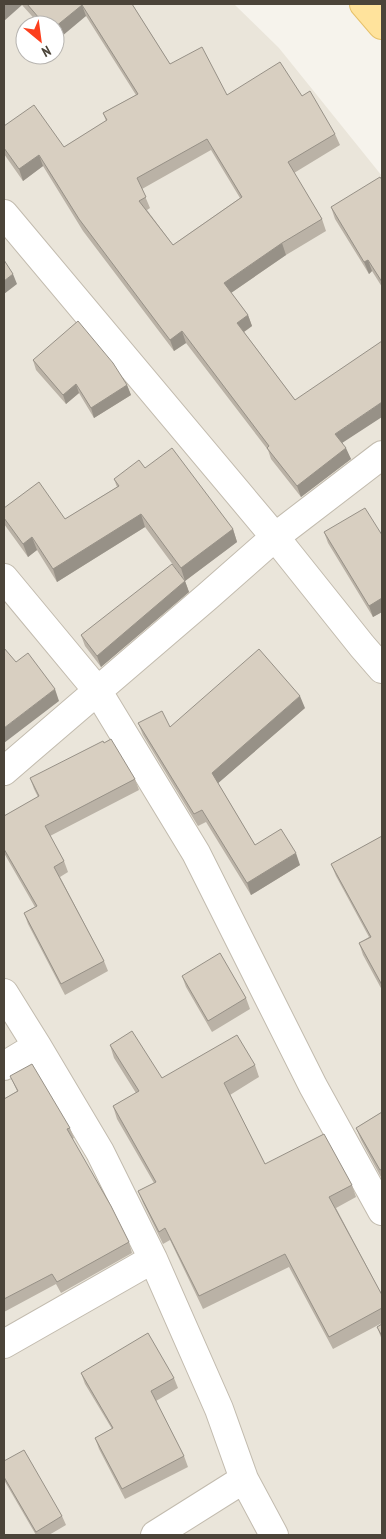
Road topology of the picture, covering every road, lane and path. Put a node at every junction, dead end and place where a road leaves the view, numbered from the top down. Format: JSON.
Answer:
{"nodes":[{"id":1,"x":364,"y":4,"type":"edge"},
{"id":2,"x":382,"y":26,"type":"edge"},
{"id":3,"x":4,"y":214,"type":"edge"},
{"id":4,"x":382,"y":455,"type":"edge"},
{"id":5,"x":275,"y":536,"type":"junction"},
{"id":6,"x":4,"y":578,"type":"edge"},
{"id":7,"x":382,"y":669,"type":"edge"},
{"id":8,"x":97,"y":690,"type":"junction"},
{"id":9,"x":4,"y":771,"type":"edge"},
{"id":10,"x":4,"y":993,"type":"edge"},
{"id":11,"x":37,"y":1046,"type":"junction"},
{"id":12,"x":4,"y":1066,"type":"edge"},
{"id":13,"x":382,"y":1211,"type":"edge"},
{"id":14,"x":153,"y":1259,"type":"junction"},
{"id":15,"x":4,"y":1344,"type":"edge"},
{"id":16,"x":244,"y":1479,"type":"junction"},
{"id":17,"x":155,"y":1535,"type":"edge"},
{"id":18,"x":274,"y":1535,"type":"edge"}],
"edges":[{"from":1,"to":2,"type":"main road"},
{"from":3,"to":5,"type":"street"},
{"from":4,"to":5,"type":"street"},
{"from":5,"to":7,"type":"street"},
{"from":5,"to":8,"type":"street"},
{"from":6,"to":8,"type":"street"},
{"from":8,"to":9,"type":"street"},
{"from":8,"to":13,"type":"street"},
{"from":10,"to":11,"type":"street"},
{"from":11,"to":12,"type":"street"},
{"from":11,"to":14,"type":"street"},
{"from":14,"to":15,"type":"street"},
{"from":14,"to":16,"type":"street"},
{"from":16,"to":17,"type":"street"},
{"from":16,"to":18,"type":"street"}]}
